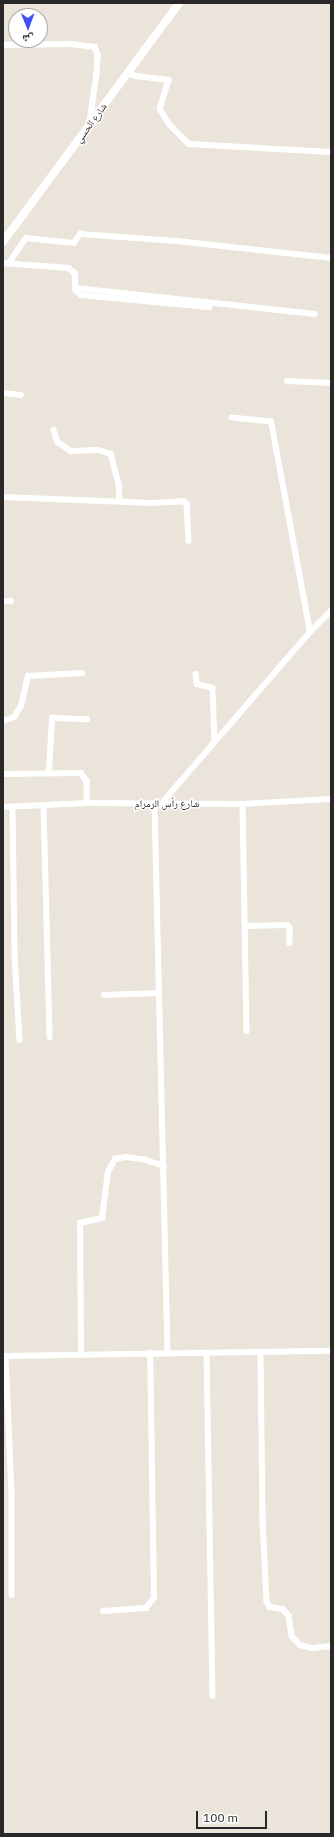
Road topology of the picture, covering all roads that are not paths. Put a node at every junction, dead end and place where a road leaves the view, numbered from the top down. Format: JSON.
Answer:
{"nodes":[{"id":1,"x":179,"y":3,"type":"edge"},
{"id":2,"x":3,"y":45,"type":"edge"},
{"id":3,"x":127,"y":73,"type":"junction"},
{"id":4,"x":89,"y":125,"type":"junction"},
{"id":5,"x":331,"y":152,"type":"edge"},
{"id":6,"x":3,"y":242,"type":"edge"},
{"id":7,"x":331,"y":258,"type":"edge"},
{"id":8,"x":6,"y":263,"type":"edge"},
{"id":9,"x":76,"y":288,"type":"junction"},
{"id":10,"x":209,"y":307,"type":"dead end"},
{"id":11,"x":315,"y":314,"type":"dead end"},
{"id":12,"x":287,"y":381,"type":"dead end"},
{"id":13,"x":331,"y":383,"type":"edge"},
{"id":14,"x":3,"y":393,"type":"edge"},
{"id":15,"x":21,"y":395,"type":"dead end"},
{"id":16,"x":232,"y":418,"type":"dead end"},
{"id":17,"x":54,"y":430,"type":"dead end"},
{"id":18,"x":3,"y":497,"type":"edge"},
{"id":19,"x":120,"y":501,"type":"junction"},
{"id":20,"x":189,"y":541,"type":"dead end"},
{"id":21,"x":3,"y":601,"type":"edge"},
{"id":22,"x":11,"y":601,"type":"dead end"},
{"id":23,"x":331,"y":611,"type":"edge"},
{"id":24,"x":310,"y":632,"type":"junction"},
{"id":25,"x":82,"y":673,"type":"dead end"},
{"id":26,"x":196,"y":674,"type":"dead end"},
{"id":27,"x":87,"y":719,"type":"dead end"},
{"id":28,"x":3,"y":721,"type":"edge"},
{"id":29,"x":215,"y":742,"type":"junction"},
{"id":30,"x":49,"y":773,"type":"junction"},
{"id":31,"x":3,"y":774,"type":"edge"},
{"id":32,"x":331,"y":798,"type":"edge"},
{"id":33,"x":87,"y":803,"type":"junction"},
{"id":34,"x":158,"y":804,"type":"junction"},
{"id":35,"x":243,"y":804,"type":"junction"},
{"id":36,"x":13,"y":806,"type":"junction"},
{"id":37,"x":44,"y":806,"type":"junction"},
{"id":38,"x":3,"y":807,"type":"edge"},
{"id":39,"x":246,"y":926,"type":"junction"},
{"id":40,"x":290,"y":943,"type":"dead end"},
{"id":41,"x":159,"y":993,"type":"junction"},
{"id":42,"x":104,"y":996,"type":"dead end"},
{"id":43,"x":247,"y":1031,"type":"dead end"},
{"id":44,"x":50,"y":1037,"type":"dead end"},
{"id":45,"x":20,"y":1040,"type":"dead end"},
{"id":46,"x":164,"y":1166,"type":"junction"},
{"id":47,"x":331,"y":1351,"type":"edge"},
{"id":48,"x":207,"y":1352,"type":"junction"},
{"id":49,"x":262,"y":1352,"type":"junction"},
{"id":50,"x":150,"y":1353,"type":"junction"},
{"id":51,"x":168,"y":1353,"type":"junction"},
{"id":52,"x":81,"y":1354,"type":"junction"},
{"id":53,"x":4,"y":1356,"type":"edge"},
{"id":54,"x":12,"y":1595,"type":"dead end"},
{"id":55,"x":103,"y":1611,"type":"dead end"},
{"id":56,"x":331,"y":1646,"type":"edge"},
{"id":57,"x":213,"y":1696,"type":"dead end"}],
"edges":[{"from":1,"to":3,"type":"street","name":"شارع الحسي"},
{"from":2,"to":4,"type":"street"},
{"from":3,"to":4,"type":"street","name":"شارع الحسي"},
{"from":3,"to":5,"type":"street"},
{"from":4,"to":6,"type":"street","name":"شارع الحسي"},
{"from":7,"to":8,"type":"street"},
{"from":8,"to":9,"type":"street"},
{"from":9,"to":10,"type":"street"},
{"from":9,"to":11,"type":"street"},
{"from":12,"to":13,"type":"street"},
{"from":14,"to":15,"type":"street"},
{"from":16,"to":24,"type":"street"},
{"from":17,"to":19,"type":"street"},
{"from":18,"to":19,"type":"street"},
{"from":19,"to":20,"type":"street"},
{"from":21,"to":22,"type":"street"},
{"from":23,"to":24,"type":"street"},
{"from":24,"to":29,"type":"street"},
{"from":25,"to":28,"type":"street"},
{"from":26,"to":29,"type":"street"},
{"from":27,"to":30,"type":"street"},
{"from":29,"to":34,"type":"street"},
{"from":30,"to":31,"type":"street"},
{"from":30,"to":33,"type":"street"},
{"from":32,"to":35,"type":"street","name":"شارع رأس الرمرام"},
{"from":33,"to":34,"type":"street","name":"شارع رأس الرمرام"},
{"from":33,"to":37,"type":"street","name":"شارع رأس الرمرام"},
{"from":34,"to":35,"type":"street","name":"شارع رأس الرمرام"},
{"from":34,"to":41,"type":"street"},
{"from":35,"to":39,"type":"street"},
{"from":36,"to":37,"type":"street","name":"شارع رأس الرمرام"},
{"from":36,"to":38,"type":"street","name":"شارع رأس الرمرام"},
{"from":36,"to":45,"type":"street"},
{"from":37,"to":44,"type":"street"},
{"from":39,"to":40,"type":"street"},
{"from":39,"to":43,"type":"street"},
{"from":41,"to":42,"type":"street"},
{"from":41,"to":46,"type":"street"},
{"from":46,"to":51,"type":"street"},
{"from":46,"to":52,"type":"street"},
{"from":47,"to":49,"type":"street"},
{"from":48,"to":49,"type":"street"},
{"from":48,"to":51,"type":"street"},
{"from":48,"to":57,"type":"street"},
{"from":49,"to":56,"type":"street"},
{"from":50,"to":51,"type":"street"},
{"from":50,"to":52,"type":"street"},
{"from":50,"to":55,"type":"street"},
{"from":52,"to":53,"type":"street"},
{"from":53,"to":54,"type":"street"}]}
